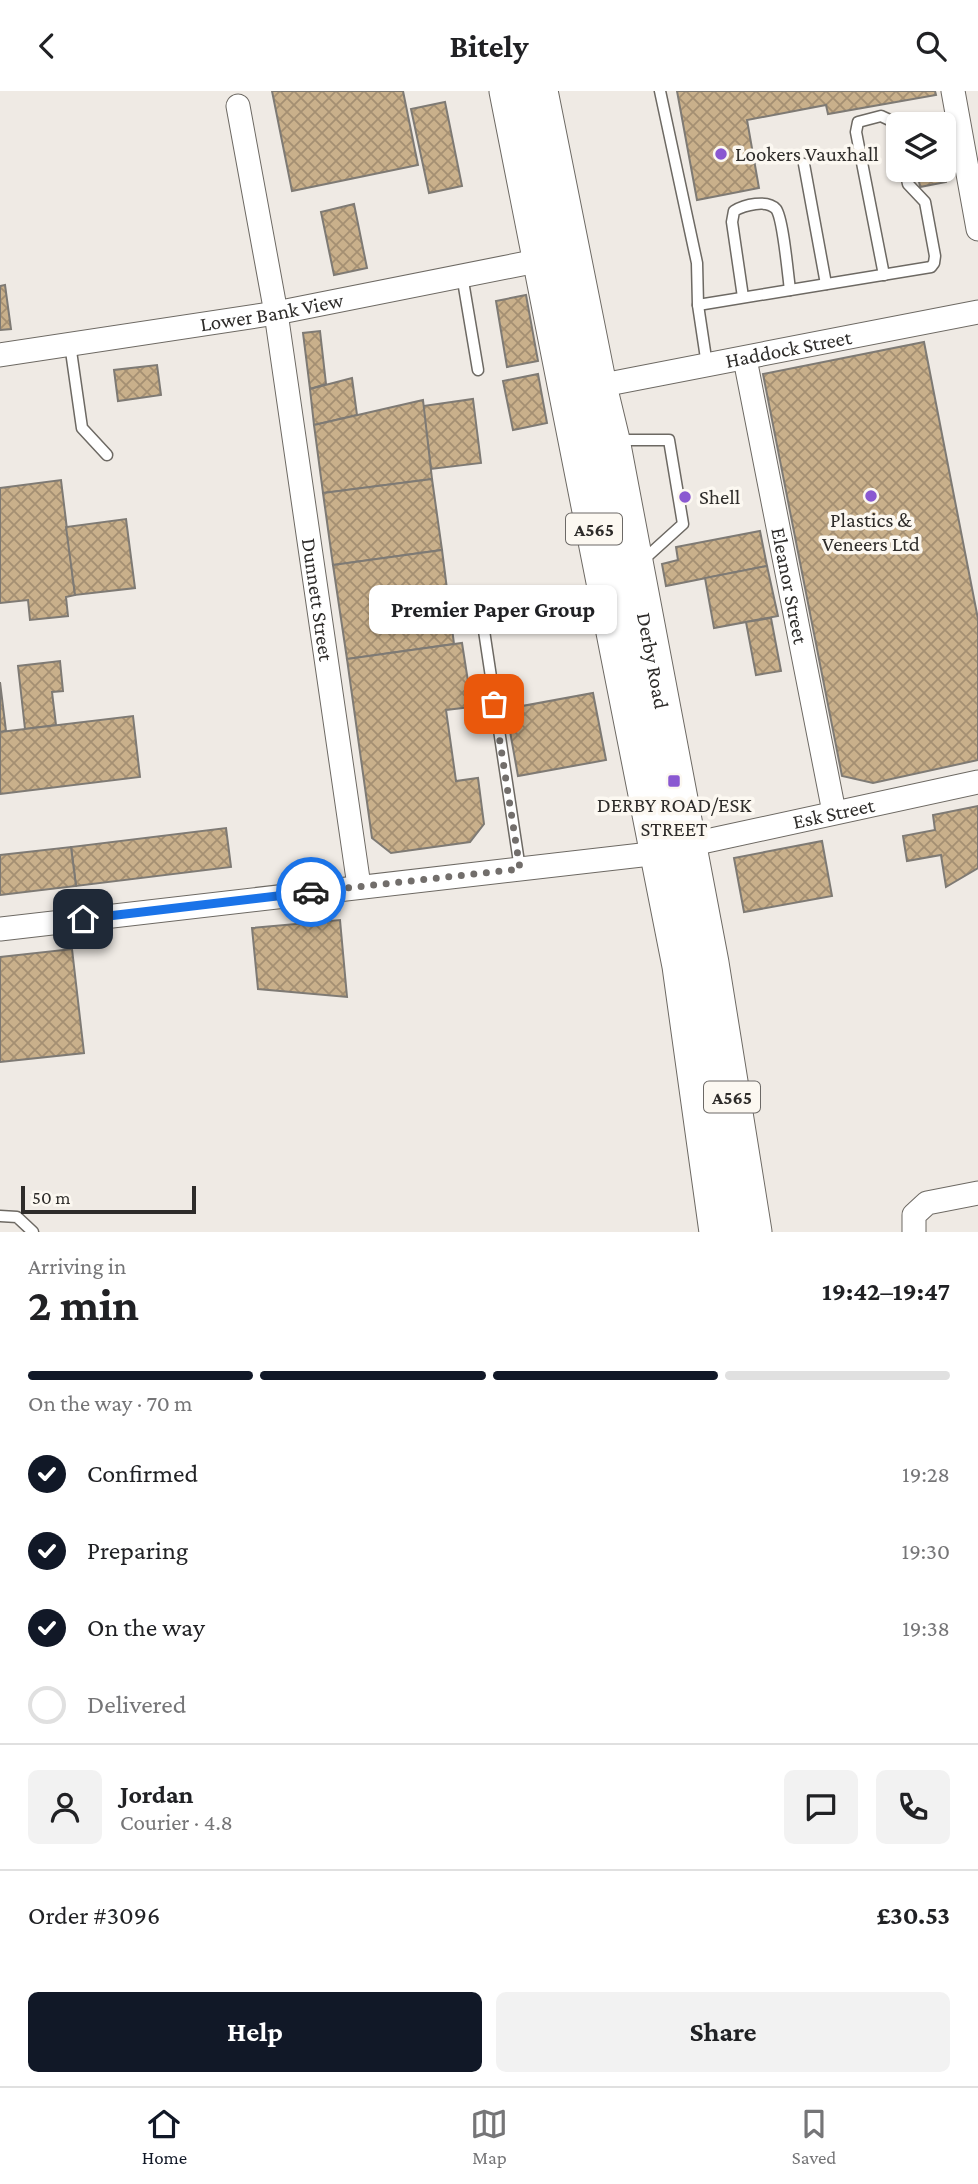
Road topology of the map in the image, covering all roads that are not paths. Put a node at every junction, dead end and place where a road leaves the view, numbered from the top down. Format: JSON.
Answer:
{"nodes":[{"id":1,"x":508,"y":91,"type":"edge"},
{"id":2,"x":539,"y":91,"type":"edge"},
{"id":3,"x":660,"y":91,"type":"edge"},
{"id":4,"x":953,"y":91,"type":"edge"},
{"id":5,"x":238,"y":106,"type":"dead end"},
{"id":6,"x":886,"y":118,"type":"edge"},
{"id":7,"x":804,"y":164,"type":"dead end"},
{"id":8,"x":908,"y":182,"type":"edge"},
{"id":9,"x":978,"y":229,"type":"edge"},
{"id":10,"x":542,"y":260,"type":"junction"},
{"id":11,"x":462,"y":275,"type":"junction"},
{"id":12,"x":884,"y":275,"type":"junction"},
{"id":13,"x":826,"y":284,"type":"junction"},
{"id":14,"x":790,"y":290,"type":"junction"},
{"id":15,"x":743,"y":297,"type":"junction"},
{"id":16,"x":698,"y":305,"type":"junction"},
{"id":17,"x":978,"y":312,"type":"edge"},
{"id":18,"x":276,"y":313,"type":"junction"},
{"id":19,"x":70,"y":344,"type":"junction"},
{"id":20,"x":0,"y":355,"type":"edge"},
{"id":21,"x":746,"y":359,"type":"junction"},
{"id":22,"x":707,"y":365,"type":"junction"},
{"id":23,"x":478,"y":370,"type":"dead end"},
{"id":24,"x":598,"y":386,"type":"junction"},
{"id":25,"x":611,"y":440,"type":"junction"},
{"id":26,"x":107,"y":455,"type":"dead end"},
{"id":27,"x":634,"y":568,"type":"junction"},
{"id":28,"x":483,"y":624,"type":"dead end"},
{"id":29,"x":978,"y":782,"type":"edge"},
{"id":30,"x":834,"y":812,"type":"junction"},
{"id":31,"x":673,"y":849,"type":"junction"},
{"id":32,"x":520,"y":869,"type":"junction"},
{"id":33,"x":359,"y":886,"type":"junction"},
{"id":34,"x":0,"y":929,"type":"edge"},
{"id":35,"x":978,"y":1193,"type":"edge"},
{"id":36,"x":0,"y":1216,"type":"edge"},
{"id":37,"x":914,"y":1224,"type":"edge"},
{"id":38,"x":33,"y":1232,"type":"edge"},
{"id":39,"x":718,"y":1232,"type":"edge"},
{"id":40,"x":753,"y":1232,"type":"edge"}],
"edges":[{"from":1,"to":10,"type":"highway","name":"Derby Road","number":"A565"},
{"from":2,"to":24,"type":"highway","name":"Derby Road","number":"A565"},
{"from":3,"to":16,"type":"lane"},
{"from":4,"to":9,"type":"street"},
{"from":5,"to":18,"type":"street","name":"Dunnett Street"},
{"from":6,"to":12,"type":"lane"},
{"from":7,"to":13,"type":"lane"},
{"from":8,"to":12,"type":"lane"},
{"from":10,"to":11,"type":"street","name":"Lower Bank View"},
{"from":10,"to":31,"type":"highway","name":"Derby Road","number":"A565"},
{"from":11,"to":18,"type":"street","name":"Lower Bank View"},
{"from":11,"to":23,"type":"lane"},
{"from":12,"to":13,"type":"lane"},
{"from":13,"to":14,"type":"lane"},
{"from":14,"to":15,"type":"lane"},
{"from":14,"to":15,"type":"lane"},
{"from":15,"to":16,"type":"lane"},
{"from":16,"to":22,"type":"lane"},
{"from":17,"to":21,"type":"street","name":"Haddock Street"},
{"from":18,"to":19,"type":"street","name":"Lower Bank View"},
{"from":18,"to":33,"type":"street","name":"Dunnett Street"},
{"from":19,"to":20,"type":"street","name":"Lower Bank View"},
{"from":19,"to":26,"type":"lane"},
{"from":21,"to":22,"type":"street","name":"Haddock Street"},
{"from":21,"to":30,"type":"street","name":"Eleanor Street"},
{"from":22,"to":24,"type":"street","name":"Haddock Street"},
{"from":24,"to":25,"type":"highway","name":"Derby Road","number":"A565"},
{"from":25,"to":27,"type":"highway","name":"Derby Road","number":"A565"},
{"from":25,"to":27,"type":"lane"},
{"from":27,"to":31,"type":"highway","name":"Derby Road","number":"A565"},
{"from":28,"to":32,"type":"lane"},
{"from":29,"to":30,"type":"street","name":"Esk Street"},
{"from":30,"to":31,"type":"street","name":"Esk Street"},
{"from":31,"to":32,"type":"street","name":"Esk Street"},
{"from":31,"to":39,"type":"highway","name":"Derby Road","number":"A565"},
{"from":31,"to":40,"type":"highway","name":"Derby Road","number":"A565"},
{"from":32,"to":33,"type":"street","name":"Esk Street"},
{"from":33,"to":34,"type":"street","name":"Esk Street"},
{"from":35,"to":37,"type":"street"},
{"from":36,"to":38,"type":"lane"}]}
